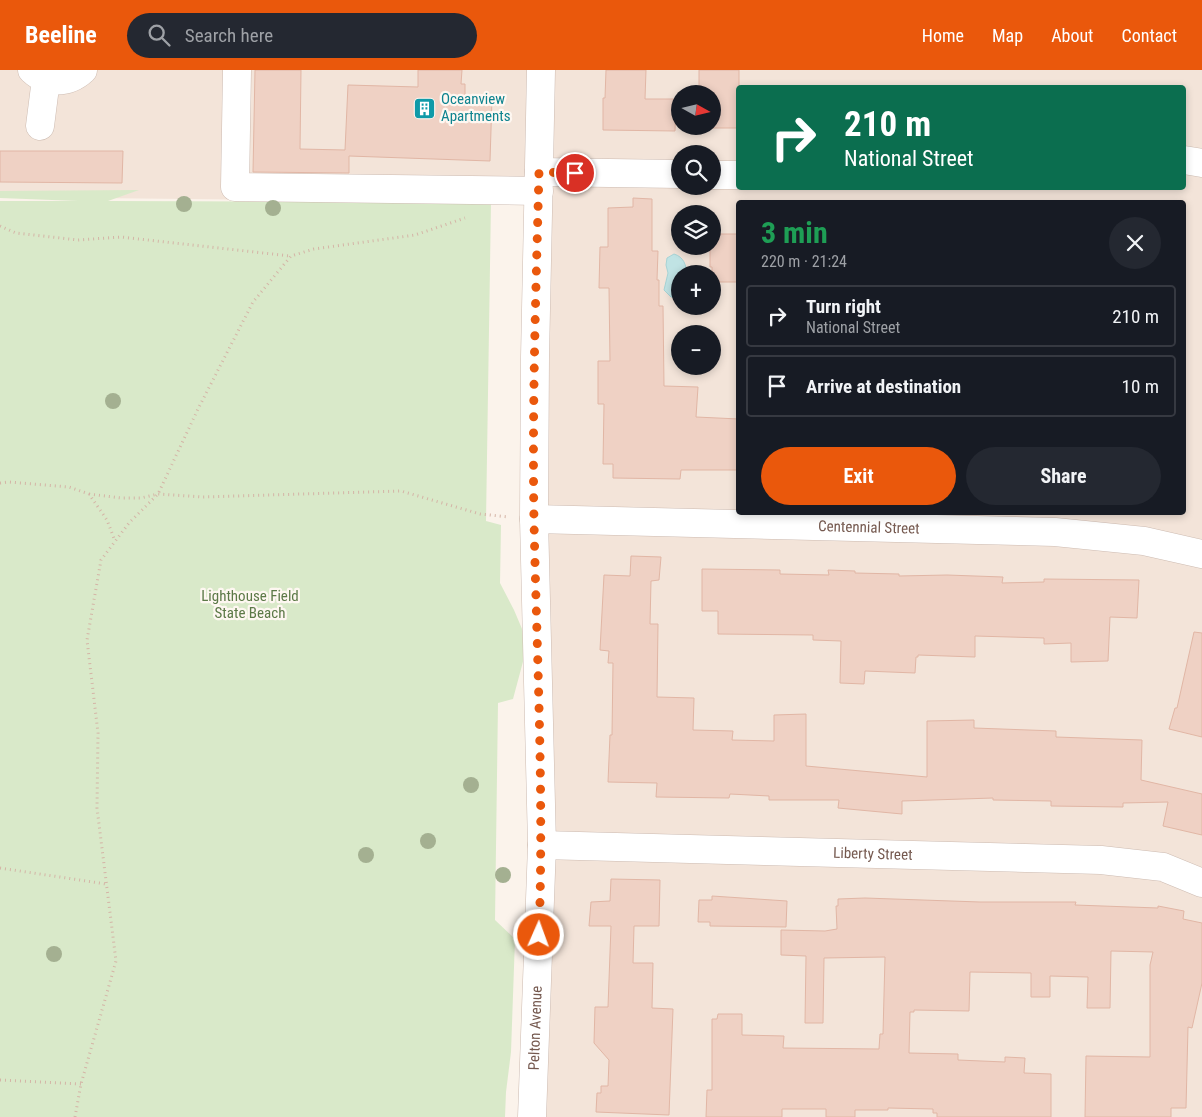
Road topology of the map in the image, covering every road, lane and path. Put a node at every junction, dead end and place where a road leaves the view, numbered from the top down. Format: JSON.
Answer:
{"nodes":[{"id":1,"x":83,"y":70,"type":"edge"},
{"id":2,"x":237,"y":70,"type":"edge"},
{"id":3,"x":542,"y":70,"type":"edge"},
{"id":4,"x":39,"y":74,"type":"edge"},
{"id":5,"x":40,"y":126,"type":"dead end"},
{"id":6,"x":1186,"y":160,"type":"edge"},
{"id":7,"x":1202,"y":163,"type":"edge"},
{"id":8,"x":721,"y":174,"type":"edge"},
{"id":9,"x":671,"y":175,"type":"edge"},
{"id":10,"x":736,"y":175,"type":"edge"},
{"id":11,"x":539,"y":182,"type":"junction"},
{"id":12,"x":474,"y":214,"type":"dead end"},
{"id":13,"x":0,"y":226,"type":"edge"},
{"id":14,"x":291,"y":256,"type":"junction"},
{"id":15,"x":0,"y":483,"type":"edge"},
{"id":16,"x":89,"y":494,"type":"junction"},
{"id":17,"x":158,"y":494,"type":"junction"},
{"id":18,"x":534,"y":519,"type":"junction"},
{"id":19,"x":115,"y":542,"type":"junction"},
{"id":20,"x":1202,"y":554,"type":"edge"},
{"id":21,"x":542,"y":845,"type":"junction"},
{"id":22,"x":0,"y":868,"type":"edge"},
{"id":23,"x":1202,"y":883,"type":"edge"},
{"id":24,"x":106,"y":884,"type":"junction"},
{"id":25,"x":0,"y":1080,"type":"edge"},
{"id":26,"x":81,"y":1084,"type":"junction"},
{"id":27,"x":76,"y":1117,"type":"edge"},
{"id":28,"x":532,"y":1117,"type":"edge"}],
"edges":[{"from":1,"to":4,"type":"street"},
{"from":2,"to":11,"type":"street"},
{"from":3,"to":11,"type":"street","name":"Pelton Avenue"},
{"from":4,"to":5,"type":"street"},
{"from":6,"to":7,"type":"street"},
{"from":8,"to":10,"type":"street"},
{"from":9,"to":11,"type":"street"},
{"from":11,"to":18,"type":"street","name":"Pelton Avenue"},
{"from":12,"to":14,"type":"path"},
{"from":13,"to":14,"type":"path"},
{"from":14,"to":17,"type":"path"},
{"from":15,"to":16,"type":"path"},
{"from":16,"to":17,"type":"path"},
{"from":16,"to":19,"type":"path"},
{"from":17,"to":18,"type":"path"},
{"from":17,"to":19,"type":"path"},
{"from":18,"to":20,"type":"street","name":"Centennial Street"},
{"from":18,"to":21,"type":"street","name":"Pelton Avenue"},
{"from":19,"to":24,"type":"path"},
{"from":21,"to":23,"type":"street","name":"Liberty Street"},
{"from":21,"to":28,"type":"street","name":"Pelton Avenue"},
{"from":22,"to":24,"type":"path"},
{"from":24,"to":26,"type":"path"},
{"from":25,"to":26,"type":"path"},
{"from":26,"to":27,"type":"path"}]}
